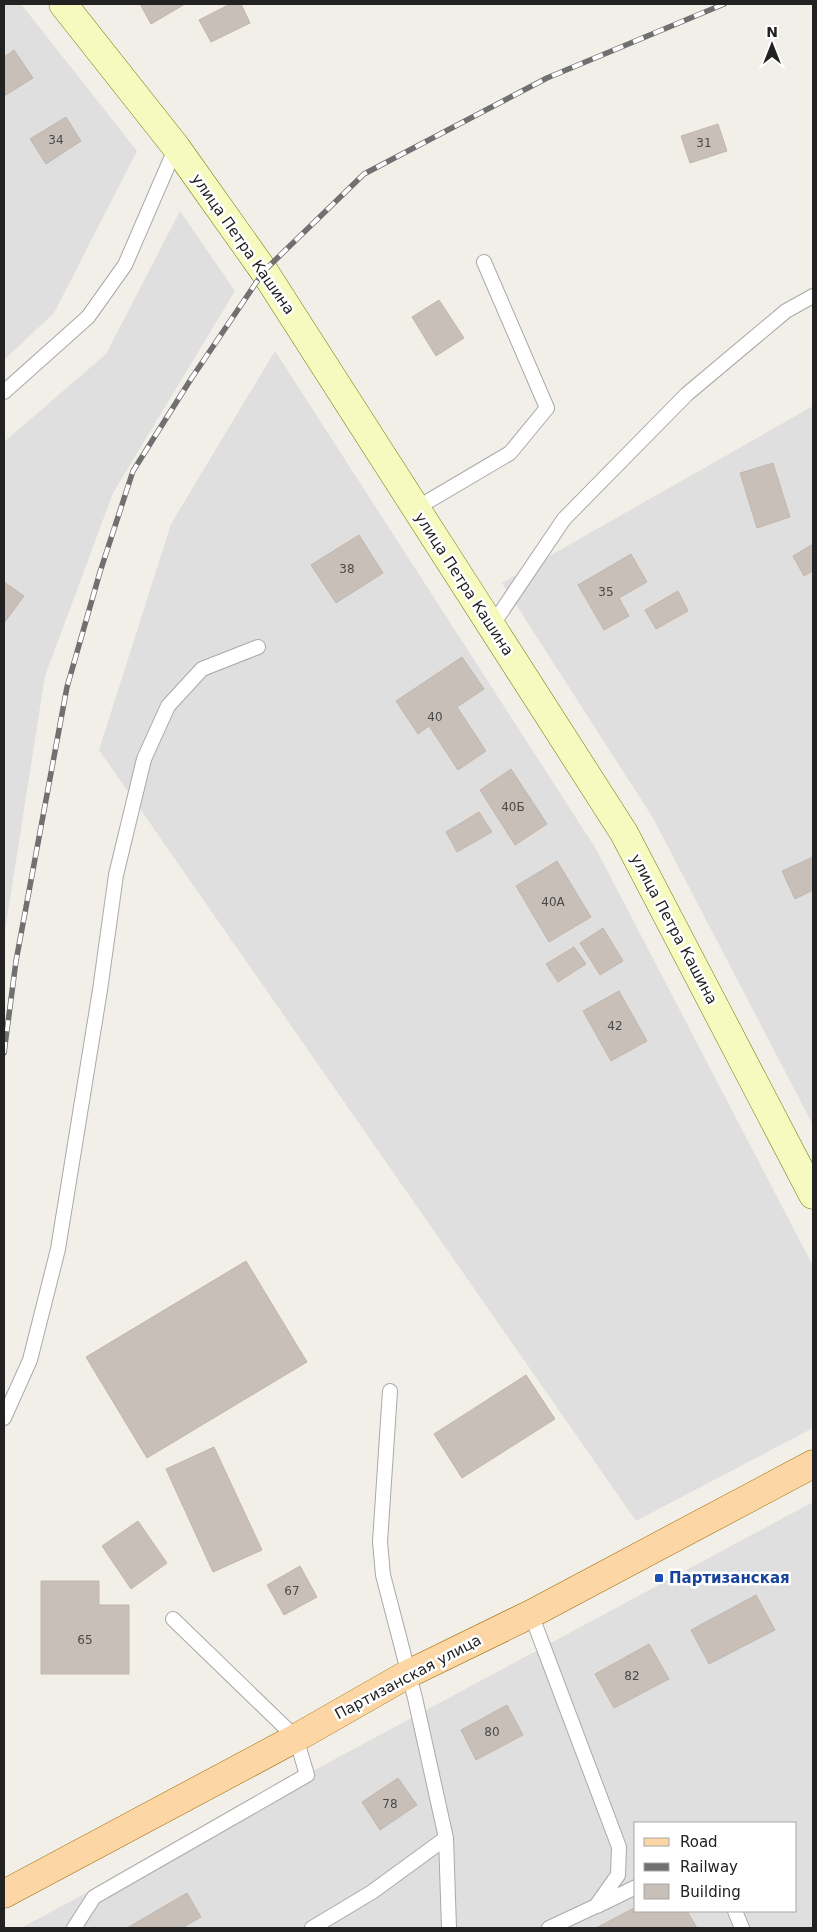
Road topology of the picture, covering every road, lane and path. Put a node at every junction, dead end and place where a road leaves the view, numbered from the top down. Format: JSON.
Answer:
{"nodes":[{"id":1,"x":63,"y":4,"type":"edge"},
{"id":2,"x":176,"y":147,"type":"junction"},
{"id":3,"x":484,"y":262,"type":"dead end"},
{"id":4,"x":813,"y":296,"type":"edge"},
{"id":5,"x":4,"y":392,"type":"edge"},
{"id":6,"x":416,"y":509,"type":"junction"},
{"id":7,"x":491,"y":626,"type":"junction"},
{"id":8,"x":258,"y":647,"type":"dead end"},
{"id":9,"x":813,"y":1195,"type":"edge"},
{"id":10,"x":390,"y":1391,"type":"dead end"},
{"id":11,"x":4,"y":1418,"type":"edge"},
{"id":12,"x":813,"y":1464,"type":"edge"},
{"id":13,"x":531,"y":1614,"type":"junction"},
{"id":14,"x":173,"y":1619,"type":"dead end"},
{"id":15,"x":408,"y":1674,"type":"junction"},
{"id":16,"x":296,"y":1738,"type":"junction"},
{"id":17,"x":446,"y":1838,"type":"junction"},
{"id":18,"x":634,"y":1888,"type":"edge"},
{"id":19,"x":4,"y":1894,"type":"edge"},
{"id":20,"x":596,"y":1906,"type":"junction"},
{"id":21,"x":735,"y":1912,"type":"edge"},
{"id":22,"x":74,"y":1928,"type":"edge"},
{"id":23,"x":312,"y":1928,"type":"edge"},
{"id":24,"x":449,"y":1928,"type":"edge"},
{"id":25,"x":549,"y":1928,"type":"edge"},
{"id":26,"x":742,"y":1928,"type":"edge"}],
"edges":[{"from":1,"to":2,"type":"main road","name":"улица Петра Кашина"},
{"from":2,"to":5,"type":"lane"},
{"from":2,"to":6,"type":"main road","name":"улица Петра Кашина"},
{"from":3,"to":6,"type":"lane"},
{"from":4,"to":7,"type":"lane"},
{"from":6,"to":7,"type":"main road","name":"улица Петра Кашина"},
{"from":7,"to":9,"type":"main road","name":"улица Петра Кашина"},
{"from":8,"to":11,"type":"lane"},
{"from":10,"to":15,"type":"lane"},
{"from":12,"to":13,"type":"main road","name":"Партизанская улица"},
{"from":13,"to":15,"type":"main road","name":"Партизанская улица"},
{"from":13,"to":20,"type":"lane"},
{"from":14,"to":16,"type":"lane"},
{"from":15,"to":16,"type":"main road","name":"Партизанская улица"},
{"from":15,"to":17,"type":"lane"},
{"from":16,"to":19,"type":"main road","name":"Партизанская улица"},
{"from":16,"to":22,"type":"lane"},
{"from":17,"to":23,"type":"lane"},
{"from":17,"to":24,"type":"lane"},
{"from":18,"to":20,"type":"lane"},
{"from":20,"to":25,"type":"lane"},
{"from":21,"to":26,"type":"lane"}]}
